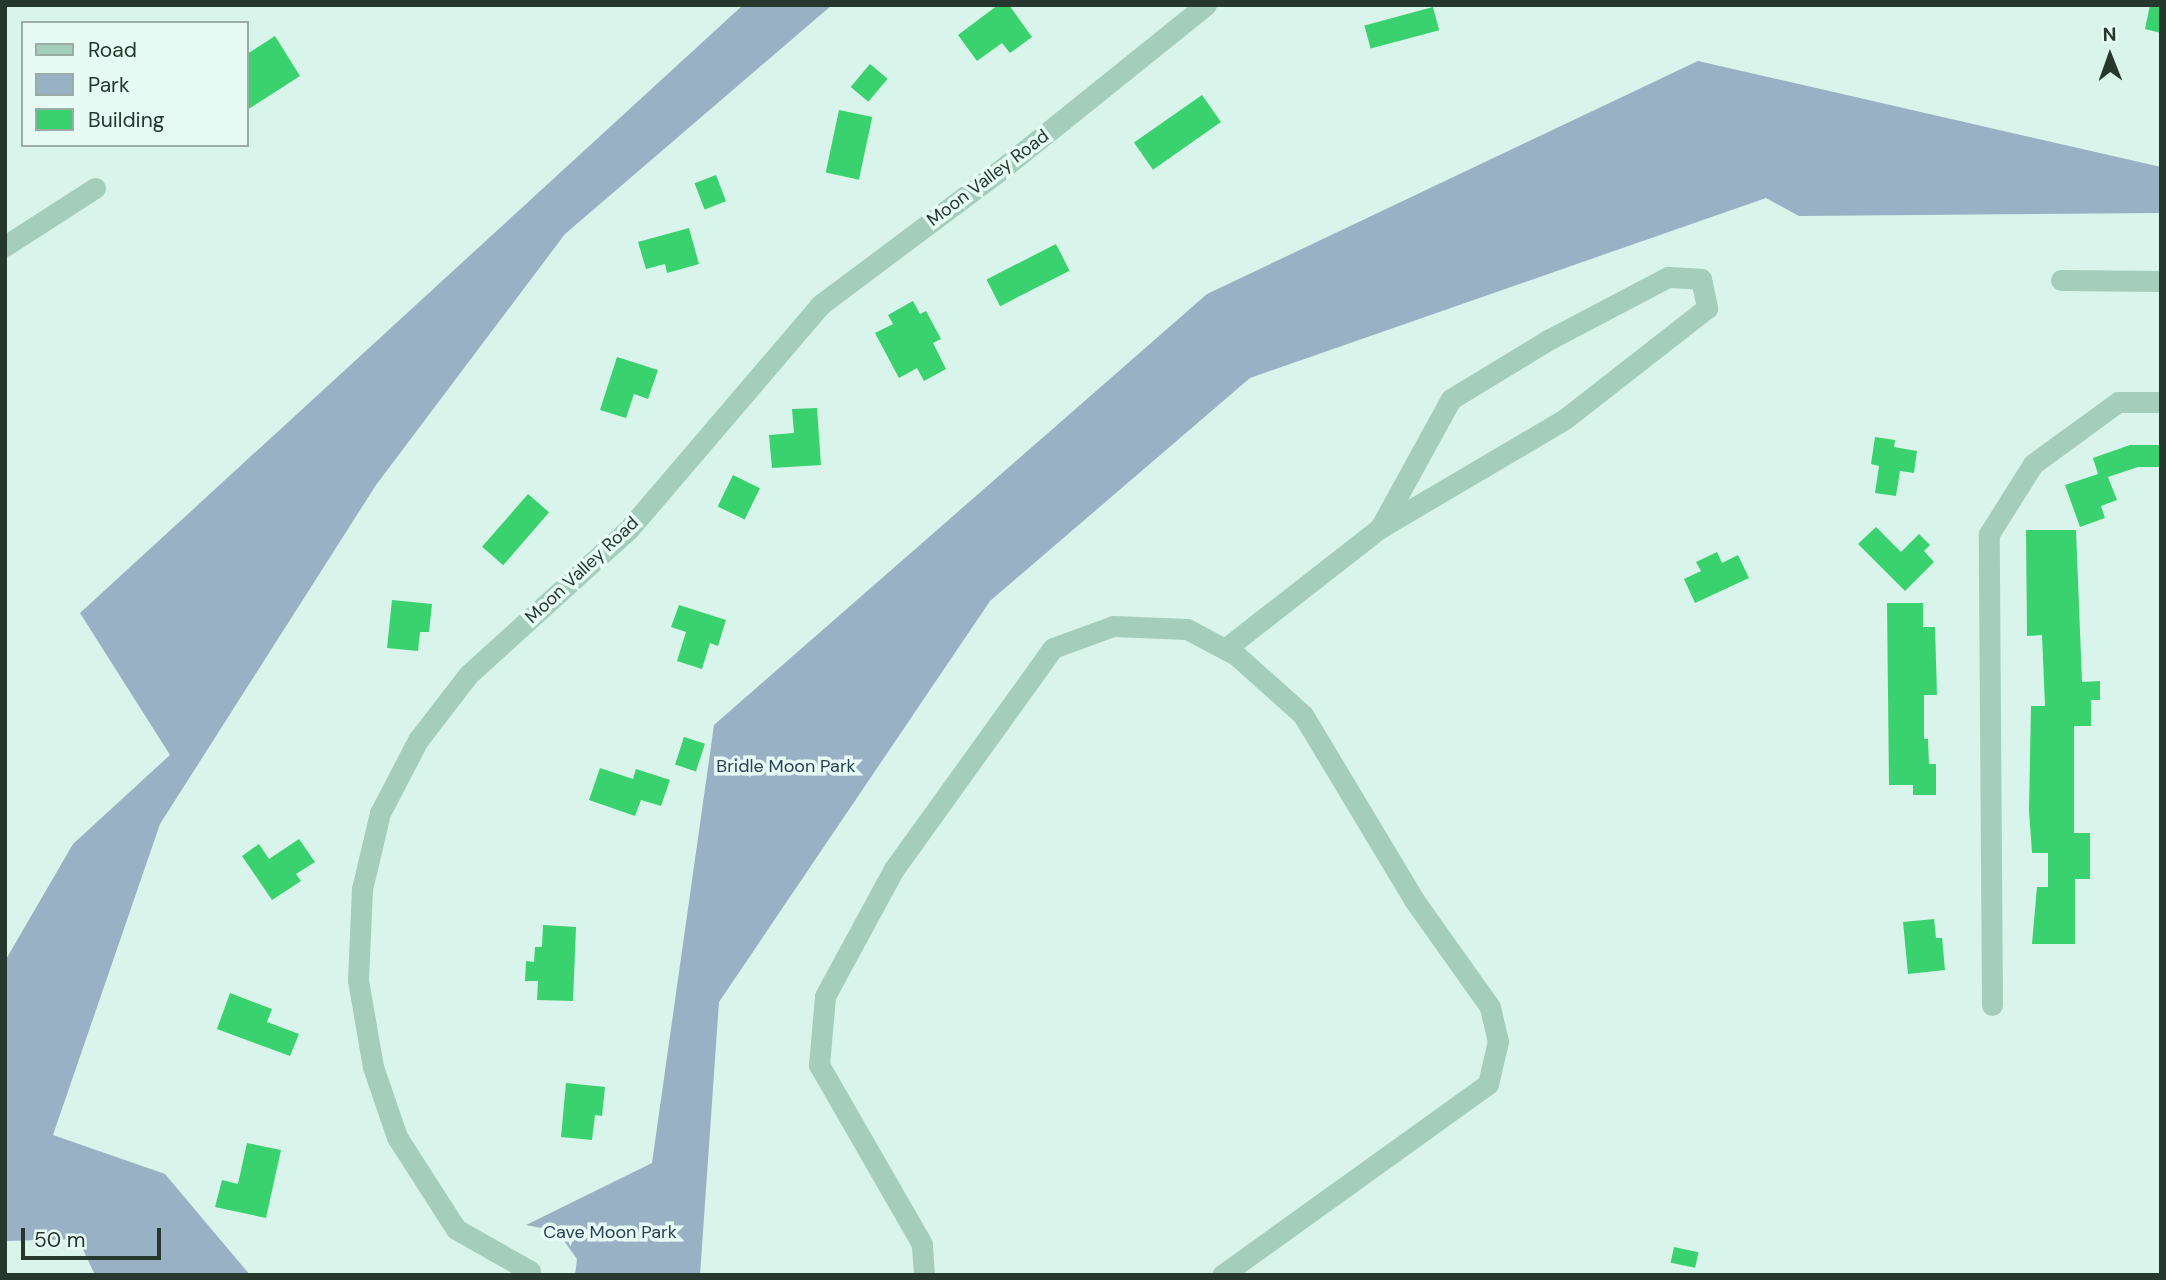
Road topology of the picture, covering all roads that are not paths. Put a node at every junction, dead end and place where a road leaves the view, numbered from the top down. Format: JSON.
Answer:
{"nodes":[{"id":1,"x":1206,"y":5,"type":"edge"},
{"id":2,"x":95,"y":188,"type":"dead end"},
{"id":3,"x":5,"y":246,"type":"edge"},
{"id":4,"x":2061,"y":281,"type":"dead end"},
{"id":5,"x":2161,"y":281,"type":"edge"},
{"id":6,"x":2161,"y":402,"type":"edge"},
{"id":7,"x":1380,"y":528,"type":"junction"},
{"id":8,"x":1225,"y":649,"type":"junction"},
{"id":9,"x":1992,"y":1005,"type":"dead end"},
{"id":10,"x":530,"y":1271,"type":"dead end"},
{"id":11,"x":924,"y":1275,"type":"edge"},
{"id":12,"x":1222,"y":1275,"type":"edge"}],
"edges":[{"from":1,"to":10,"type":"street","name":"Moon Valley Road"},
{"from":2,"to":3,"type":"street"},
{"from":4,"to":5,"type":"street"},
{"from":6,"to":9,"type":"street"},
{"from":7,"to":7,"type":"street"},
{"from":7,"to":8,"type":"street"},
{"from":8,"to":11,"type":"street"},
{"from":8,"to":12,"type":"street"}]}
